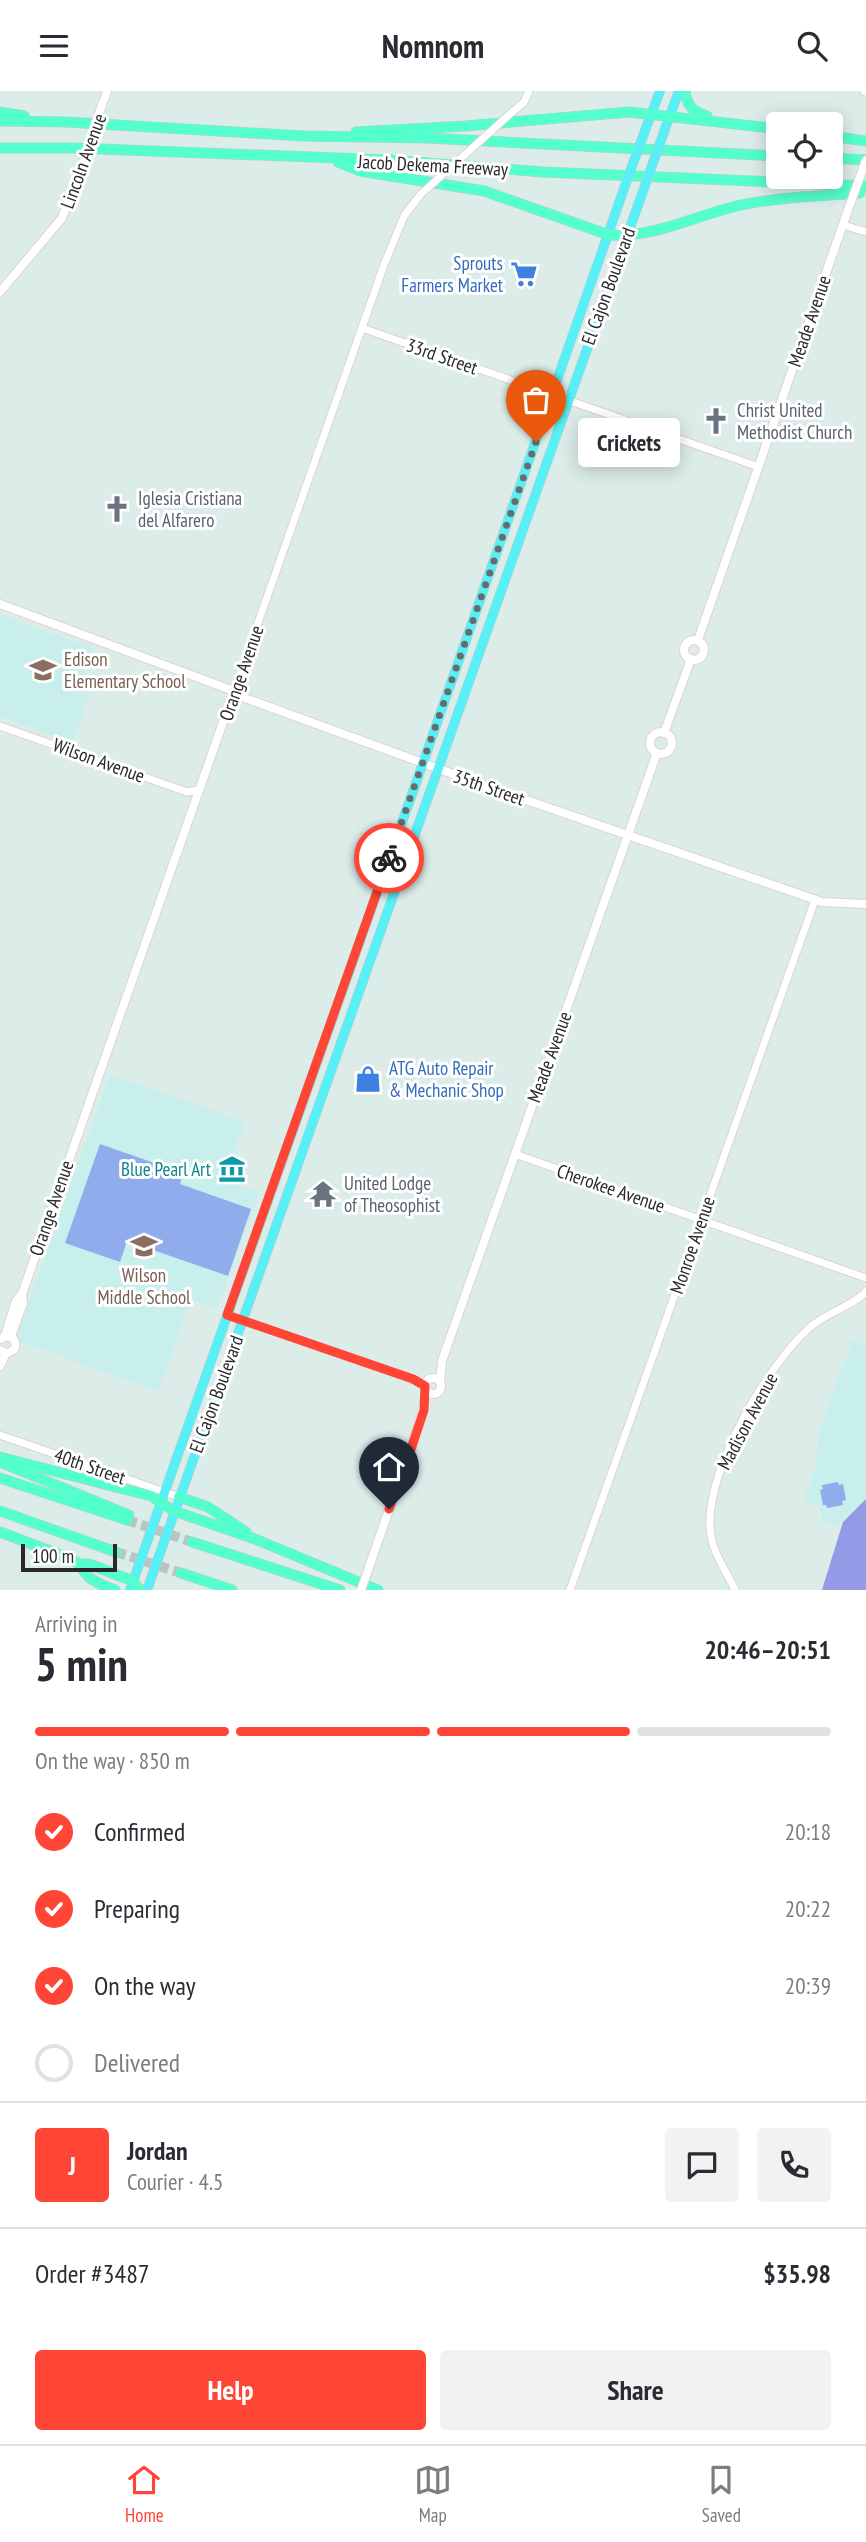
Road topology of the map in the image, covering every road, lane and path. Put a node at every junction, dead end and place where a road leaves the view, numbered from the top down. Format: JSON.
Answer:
{"nodes":[{"id":1,"x":107,"y":91,"type":"edge"},
{"id":2,"x":660,"y":91,"type":"edge"},
{"id":3,"x":682,"y":91,"type":"edge"},
{"id":4,"x":528,"y":94,"type":"edge"},
{"id":5,"x":0,"y":112,"type":"edge"},
{"id":6,"x":652,"y":113,"type":"junction"},
{"id":7,"x":671,"y":115,"type":"junction"},
{"id":8,"x":0,"y":121,"type":"edge"},
{"id":9,"x":66,"y":122,"type":"junction"},
{"id":10,"x":748,"y":125,"type":"junction"},
{"id":11,"x":766,"y":127,"type":"edge"},
{"id":12,"x":303,"y":136,"type":"junction"},
{"id":13,"x":843,"y":138,"type":"edge"},
{"id":14,"x":866,"y":141,"type":"edge"},
{"id":15,"x":0,"y":150,"type":"edge"},
{"id":16,"x":766,"y":155,"type":"edge"},
{"id":17,"x":331,"y":159,"type":"junction"},
{"id":18,"x":843,"y":159,"type":"edge"},
{"id":19,"x":866,"y":160,"type":"edge"},
{"id":20,"x":866,"y":186,"type":"edge"},
{"id":21,"x":866,"y":193,"type":"edge"},
{"id":22,"x":843,"y":225,"type":"junction"},
{"id":23,"x":866,"y":232,"type":"edge"},
{"id":24,"x":609,"y":235,"type":"junction"},
{"id":25,"x":626,"y":236,"type":"junction"},
{"id":26,"x":0,"y":292,"type":"edge"},
{"id":27,"x":362,"y":328,"type":"junction"},
{"id":28,"x":552,"y":396,"type":"junction"},
{"id":29,"x":567,"y":401,"type":"junction"},
{"id":30,"x":759,"y":467,"type":"junction"},
{"id":31,"x":0,"y":604,"type":"edge"},
{"id":32,"x":698,"y":640,"type":"junction"},
{"id":33,"x":691,"y":659,"type":"junction"},
{"id":34,"x":234,"y":691,"type":"junction"},
{"id":35,"x":0,"y":726,"type":"edge"},
{"id":36,"x":664,"y":733,"type":"junction"},
{"id":37,"x":657,"y":753,"type":"junction"},
{"id":38,"x":423,"y":764,"type":"junction"},
{"id":39,"x":437,"y":768,"type":"junction"},
{"id":40,"x":200,"y":790,"type":"junction"},
{"id":41,"x":628,"y":835,"type":"junction"},
{"id":42,"x":815,"y":900,"type":"junction"},
{"id":43,"x":866,"y":904,"type":"edge"},
{"id":44,"x":515,"y":1154,"type":"junction"},
{"id":45,"x":701,"y":1220,"type":"junction"},
{"id":46,"x":866,"y":1279,"type":"edge"},
{"id":47,"x":866,"y":1291,"type":"edge"},
{"id":48,"x":227,"y":1315,"type":"junction"},
{"id":49,"x":242,"y":1321,"type":"junction"},
{"id":50,"x":5,"y":1337,"type":"edge"},
{"id":51,"x":3,"y":1351,"type":"edge"},
{"id":52,"x":442,"y":1361,"type":"junction"},
{"id":53,"x":0,"y":1366,"type":"edge"},
{"id":54,"x":440,"y":1382,"type":"junction"},
{"id":55,"x":427,"y":1384,"type":"junction"},
{"id":56,"x":436,"y":1393,"type":"junction"},
{"id":57,"x":424,"y":1410,"type":"junction"},
{"id":58,"x":0,"y":1435,"type":"edge"},
{"id":59,"x":409,"y":1455,"type":"junction"},
{"id":60,"x":0,"y":1459,"type":"edge"},
{"id":61,"x":397,"y":1469,"type":"junction"},
{"id":62,"x":408,"y":1473,"type":"junction"},
{"id":63,"x":0,"y":1478,"type":"edge"},
{"id":64,"x":393,"y":1480,"type":"junction"},
{"id":65,"x":405,"y":1484,"type":"junction"},
{"id":66,"x":165,"y":1492,"type":"junction"},
{"id":67,"x":394,"y":1495,"type":"junction"},
{"id":68,"x":179,"y":1497,"type":"junction"},
{"id":69,"x":161,"y":1503,"type":"junction"},
{"id":70,"x":0,"y":1511,"type":"edge"},
{"id":71,"x":174,"y":1511,"type":"junction"},
{"id":72,"x":13,"y":1516,"type":"junction"},
{"id":73,"x":0,"y":1517,"type":"edge"},
{"id":74,"x":0,"y":1532,"type":"edge"},
{"id":75,"x":255,"y":1539,"type":"junction"},
{"id":76,"x":192,"y":1542,"type":"tunnel mouth"},
{"id":77,"x":116,"y":1552,"type":"tunnel mouth"},
{"id":78,"x":80,"y":1564,"type":"junction"},
{"id":79,"x":181,"y":1573,"type":"tunnel mouth"},
{"id":80,"x":131,"y":1585,"type":"edge"},
{"id":81,"x":115,"y":1590,"type":"edge"},
{"id":82,"x":140,"y":1590,"type":"edge"},
{"id":83,"x":147,"y":1590,"type":"edge"},
{"id":84,"x":232,"y":1590,"type":"edge"},
{"id":85,"x":340,"y":1590,"type":"edge"},
{"id":86,"x":361,"y":1590,"type":"edge"},
{"id":87,"x":378,"y":1590,"type":"edge"},
{"id":88,"x":570,"y":1590,"type":"edge"},
{"id":89,"x":734,"y":1590,"type":"edge"}],
"edges":[{"from":1,"to":26,"type":"main road","name":"Lincoln Avenue","bridge":true},
{"from":2,"to":6,"type":"main road","name":"El Cajon Boulevard"},
{"from":3,"to":7,"type":"main road","name":"El Cajon Boulevard"},
{"from":3,"to":10,"type":"highway"},
{"from":4,"to":27,"type":"street","name":"Orange Avenue","bridge":true},
{"from":5,"to":9,"type":"highway"},
{"from":6,"to":7,"type":"highway"},
{"from":6,"to":12,"type":"highway"},
{"from":6,"to":24,"type":"main road","name":"El Cajon Boulevard","bridge":true},
{"from":7,"to":10,"type":"highway"},
{"from":7,"to":25,"type":"main road","name":"El Cajon Boulevard","bridge":true},
{"from":8,"to":9,"type":"highway","name":"Jacob Dekema Freeway"},
{"from":9,"to":12,"type":"highway","name":"Jacob Dekema Freeway"},
{"from":10,"to":11,"type":"highway"},
{"from":12,"to":16,"type":"highway","name":"Jacob Dekema Freeway"},
{"from":13,"to":14,"type":"highway"},
{"from":15,"to":17,"type":"highway","name":"Jacob Dekema Freeway"},
{"from":17,"to":20,"type":"highway","name":"Jacob Dekema Freeway"},
{"from":17,"to":24,"type":"highway"},
{"from":18,"to":19,"type":"highway"},
{"from":19,"to":22,"type":"main road","name":"Meade Avenue","bridge":true},
{"from":21,"to":25,"type":"highway"},
{"from":22,"to":23,"type":"street"},
{"from":22,"to":30,"type":"main road","name":"Meade Avenue"},
{"from":24,"to":25,"type":"highway"},
{"from":24,"to":28,"type":"main road","name":"El Cajon Boulevard"},
{"from":25,"to":29,"type":"main road","name":"El Cajon Boulevard"},
{"from":27,"to":28,"type":"street","name":"33rd Street"},
{"from":27,"to":34,"type":"street","name":"Orange Avenue"},
{"from":28,"to":29,"type":"street","name":"33rd Street"},
{"from":28,"to":38,"type":"main road","name":"El Cajon Boulevard"},
{"from":29,"to":30,"type":"street","name":"33rd Street"},
{"from":29,"to":39,"type":"main road","name":"El Cajon Boulevard"},
{"from":30,"to":32,"type":"main road","name":"Meade Avenue"},
{"from":31,"to":34,"type":"main road","name":"35th Street"},
{"from":32,"to":33,"type":"main road"},
{"from":32,"to":33,"type":"main road"},
{"from":33,"to":36,"type":"main road"},
{"from":34,"to":38,"type":"main road","name":"35th Street"},
{"from":34,"to":40,"type":"main road","name":"Orange Avenue"},
{"from":35,"to":40,"type":"street","name":"Wilson Avenue"},
{"from":36,"to":37,"type":"main road"},
{"from":36,"to":37,"type":"main road"},
{"from":37,"to":41,"type":"main road","name":"Meade Avenue"},
{"from":38,"to":39,"type":"main road","name":"35th Street"},
{"from":38,"to":48,"type":"main road","name":"El Cajon Boulevard"},
{"from":39,"to":41,"type":"main road","name":"35th Street"},
{"from":39,"to":49,"type":"main road","name":"El Cajon Boulevard"},
{"from":40,"to":50,"type":"main road","name":"Orange Avenue"},
{"from":41,"to":42,"type":"main road","name":"35th Street"},
{"from":41,"to":44,"type":"main road","name":"Meade Avenue"},
{"from":42,"to":43,"type":"main road","name":"35th Street"},
{"from":42,"to":45,"type":"street","name":"Monroe Avenue"},
{"from":44,"to":45,"type":"street","name":"Cherokee Avenue"},
{"from":44,"to":52,"type":"main road","name":"Meade Avenue"},
{"from":45,"to":46,"type":"street","name":"Cherokee Avenue"},
{"from":45,"to":88,"type":"street","name":"Monroe Avenue"},
{"from":47,"to":89,"type":"street","name":"Madison Avenue"},
{"from":48,"to":49,"type":"street"},
{"from":48,"to":66,"type":"main road","name":"El Cajon Boulevard"},
{"from":49,"to":55,"type":"street"},
{"from":49,"to":68,"type":"main road","name":"El Cajon Boulevard"},
{"from":50,"to":51,"type":"main road","name":"Orange Avenue"},
{"from":51,"to":53,"type":"main road"},
{"from":52,"to":54,"type":"main road","name":"Meade Avenue"},
{"from":52,"to":55,"type":"main road","name":"Meade Avenue"},
{"from":54,"to":55,"type":"main road"},
{"from":54,"to":56,"type":"main road","name":"Meade Avenue"},
{"from":55,"to":56,"type":"main road"},
{"from":55,"to":57,"type":"main road","name":"Meade Avenue"},
{"from":56,"to":57,"type":"main road","name":"Meade Avenue"},
{"from":57,"to":59,"type":"main road","name":"Meade Avenue"},
{"from":58,"to":66,"type":"street","name":"40th Street"},
{"from":59,"to":61,"type":"main road","name":"Meade Avenue"},
{"from":59,"to":62,"type":"main road","name":"Meade Avenue"},
{"from":60,"to":63,"type":"highway"},
{"from":60,"to":69,"type":"highway"},
{"from":61,"to":62,"type":"main road"},
{"from":61,"to":64,"type":"main road","name":"Meade Avenue"},
{"from":62,"to":65,"type":"main road","name":"Meade Avenue"},
{"from":64,"to":65,"type":"main road"},
{"from":64,"to":67,"type":"main road","name":"Meade Avenue"},
{"from":65,"to":67,"type":"main road","name":"Meade Avenue"},
{"from":66,"to":68,"type":"street","name":"40th Street"},
{"from":66,"to":69,"type":"main road","name":"El Cajon Boulevard"},
{"from":67,"to":86,"type":"main road","name":"Meade Avenue","bridge":true},
{"from":68,"to":71,"type":"main road","name":"El Cajon Boulevard"},
{"from":68,"to":75,"type":"highway"},
{"from":69,"to":71,"type":"highway"},
{"from":69,"to":80,"type":"main road","name":"El Cajon Boulevard"},
{"from":70,"to":72,"type":"highway"},
{"from":71,"to":75,"type":"highway"},
{"from":71,"to":83,"type":"main road","name":"El Cajon Boulevard"},
{"from":72,"to":73,"type":"highway"},
{"from":72,"to":77,"type":"highway"},
{"from":74,"to":78,"type":"highway"},
{"from":75,"to":87,"type":"highway"},
{"from":76,"to":85,"type":"highway"},
{"from":78,"to":80,"type":"highway"},
{"from":78,"to":81,"type":"highway"},
{"from":79,"to":84,"type":"highway"},
{"from":80,"to":82,"type":"highway"}]}
